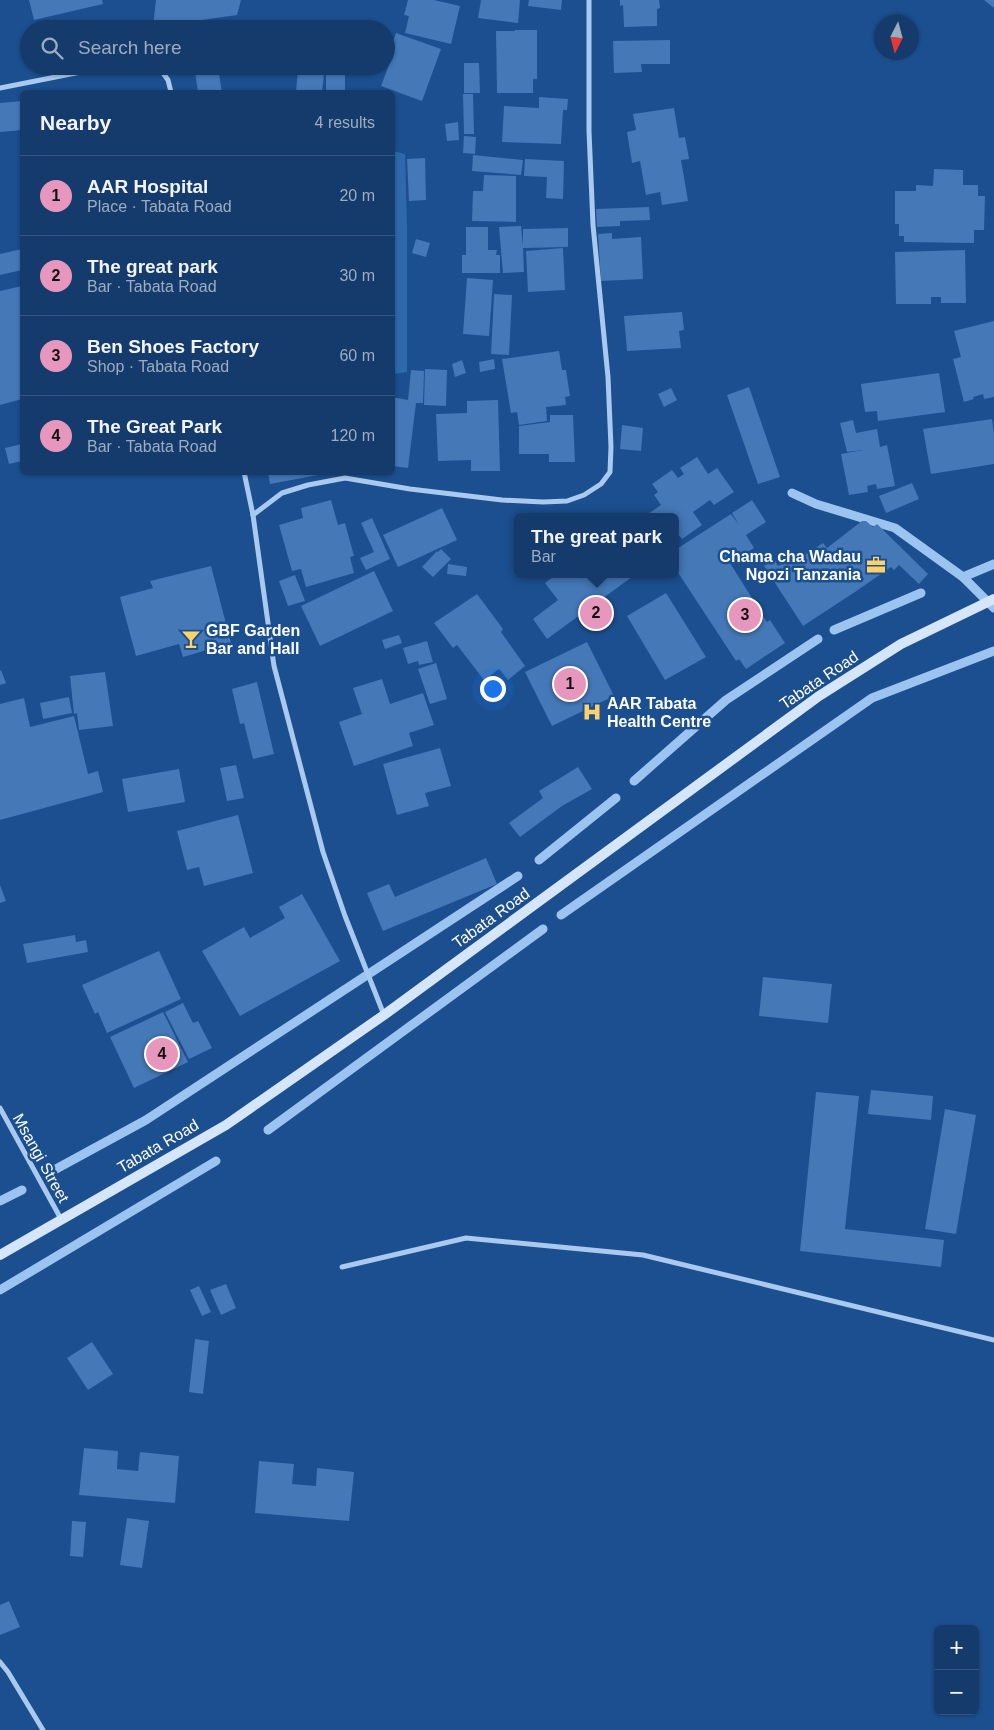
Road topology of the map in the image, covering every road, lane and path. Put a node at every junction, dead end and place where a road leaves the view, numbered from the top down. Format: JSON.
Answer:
{"nodes":[{"id":1,"x":589,"y":0,"type":"edge"},
{"id":2,"x":66,"y":75,"type":"edge"},
{"id":3,"x":164,"y":75,"type":"edge"},
{"id":4,"x":0,"y":88,"type":"edge"},
{"id":5,"x":170,"y":90,"type":"edge"},
{"id":6,"x":245,"y":475,"type":"edge"},
{"id":7,"x":253,"y":515,"type":"junction"},
{"id":8,"x":994,"y":599,"type":"edge"},
{"id":9,"x":384,"y":1015,"type":"junction"},
{"id":10,"x":0,"y":1108,"type":"edge"},
{"id":11,"x":61,"y":1220,"type":"junction"},
{"id":12,"x":0,"y":1255,"type":"edge"},
{"id":13,"x":342,"y":1267,"type":"dead end"},
{"id":14,"x":994,"y":1340,"type":"edge"},
{"id":15,"x":0,"y":1662,"type":"edge"},
{"id":16,"x":43,"y":1730,"type":"edge"}],
"edges":[{"from":1,"to":7,"type":"street"},
{"from":2,"to":4,"type":"street"},
{"from":3,"to":5,"type":"street"},
{"from":6,"to":7,"type":"street"},
{"from":7,"to":9,"type":"street"},
{"from":8,"to":9,"type":"main road","name":"Tabata Road"},
{"from":9,"to":11,"type":"main road","name":"Tabata Road"},
{"from":10,"to":11,"type":"street","name":"Msangi Street"},
{"from":11,"to":12,"type":"main road","name":"Tabata Road"},
{"from":13,"to":14,"type":"street"},
{"from":15,"to":16,"type":"street"}]}
